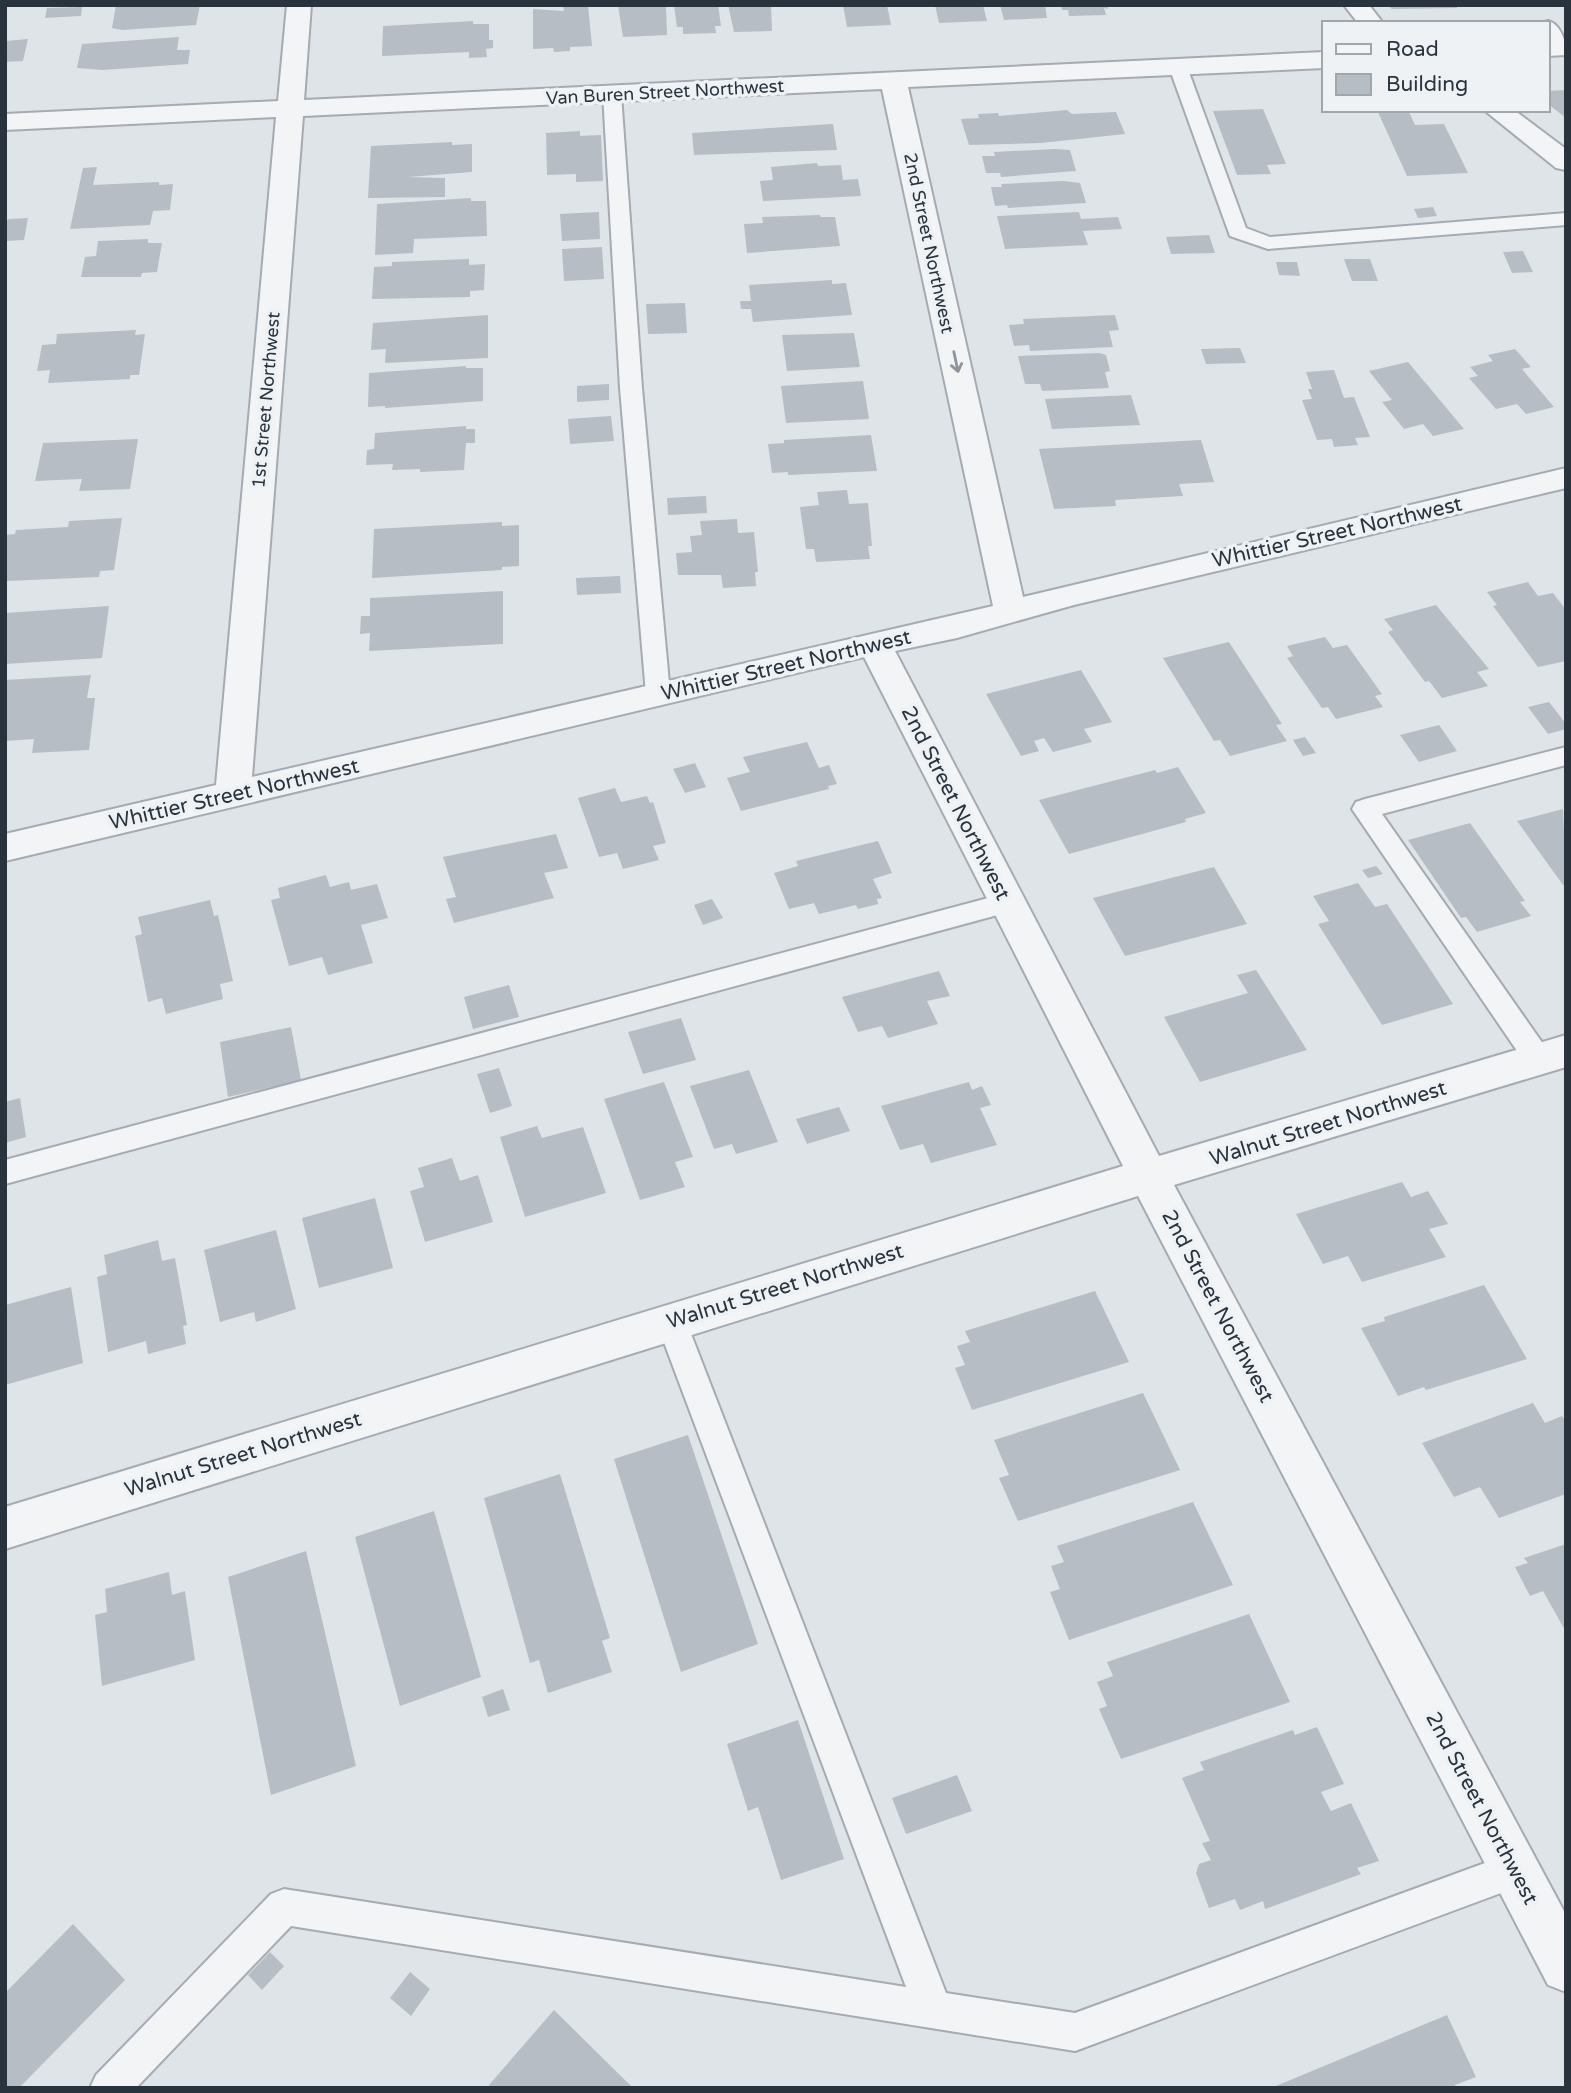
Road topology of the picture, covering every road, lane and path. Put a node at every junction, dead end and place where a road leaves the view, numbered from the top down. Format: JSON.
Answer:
{"nodes":[{"id":1,"x":299,"y":5,"type":"edge"},
{"id":2,"x":1356,"y":5,"type":"edge"},
{"id":3,"x":1369,"y":21,"type":"edge"},
{"id":4,"x":1322,"y":60,"type":"edge"},
{"id":5,"x":1178,"y":67,"type":"junction"},
{"id":6,"x":893,"y":80,"type":"junction"},
{"id":7,"x":612,"y":94,"type":"junction"},
{"id":8,"x":290,"y":108,"type":"junction"},
{"id":9,"x":1500,"y":112,"type":"edge"},
{"id":10,"x":5,"y":122,"type":"edge"},
{"id":11,"x":1566,"y":162,"type":"edge"},
{"id":12,"x":1566,"y":219,"type":"edge"},
{"id":13,"x":1566,"y":478,"type":"edge"},
{"id":14,"x":1010,"y":610,"type":"junction"},
{"id":15,"x":874,"y":643,"type":"junction"},
{"id":16,"x":658,"y":694,"type":"junction"},
{"id":17,"x":1566,"y":755,"type":"edge"},
{"id":18,"x":233,"y":794,"type":"junction"},
{"id":19,"x":5,"y":848,"type":"edge"},
{"id":20,"x":1007,"y":903,"type":"junction"},
{"id":21,"x":1552,"y":1055,"type":"edge"},
{"id":22,"x":5,"y":1172,"type":"edge"},
{"id":23,"x":1150,"y":1177,"type":"junction"},
{"id":24,"x":671,"y":1321,"type":"junction"},
{"id":25,"x":5,"y":1528,"type":"edge"},
{"id":26,"x":1515,"y":1870,"type":"junction"},
{"id":27,"x":1566,"y":1967,"type":"edge"},
{"id":28,"x":934,"y":2011,"type":"junction"},
{"id":29,"x":109,"y":2088,"type":"edge"}],
"edges":[{"from":1,"to":8,"type":"street","name":"1st Street Northwest"},
{"from":2,"to":3,"type":"street"},
{"from":4,"to":5,"type":"street","name":"Van Buren Street Northwest"},
{"from":5,"to":6,"type":"street","name":"Van Buren Street Northwest"},
{"from":5,"to":12,"type":"lane"},
{"from":6,"to":7,"type":"street","name":"Van Buren Street Northwest"},
{"from":6,"to":14,"type":"street","name":"2nd Street Northwest","one_way":true},
{"from":7,"to":8,"type":"street","name":"Van Buren Street Northwest"},
{"from":7,"to":16,"type":"lane"},
{"from":8,"to":10,"type":"street","name":"Van Buren Street Northwest"},
{"from":8,"to":18,"type":"street","name":"1st Street Northwest"},
{"from":9,"to":11,"type":"street"},
{"from":13,"to":14,"type":"street","name":"Whittier Street Northwest"},
{"from":14,"to":15,"type":"street","name":"Whittier Street Northwest"},
{"from":15,"to":16,"type":"street","name":"Whittier Street Northwest"},
{"from":15,"to":20,"type":"street","name":"2nd Street Northwest"},
{"from":16,"to":18,"type":"street","name":"Whittier Street Northwest"},
{"from":17,"to":21,"type":"lane"},
{"from":18,"to":19,"type":"street","name":"Whittier Street Northwest"},
{"from":20,"to":22,"type":"lane"},
{"from":20,"to":23,"type":"street","name":"2nd Street Northwest"},
{"from":21,"to":23,"type":"street","name":"Walnut Street Northwest"},
{"from":23,"to":24,"type":"street","name":"Walnut Street Northwest"},
{"from":23,"to":26,"type":"street","name":"2nd Street Northwest"},
{"from":24,"to":25,"type":"street","name":"Walnut Street Northwest"},
{"from":24,"to":28,"type":"lane"},
{"from":26,"to":27,"type":"street","name":"2nd Street Northwest"},
{"from":26,"to":28,"type":"lane"},
{"from":28,"to":29,"type":"lane"}]}
